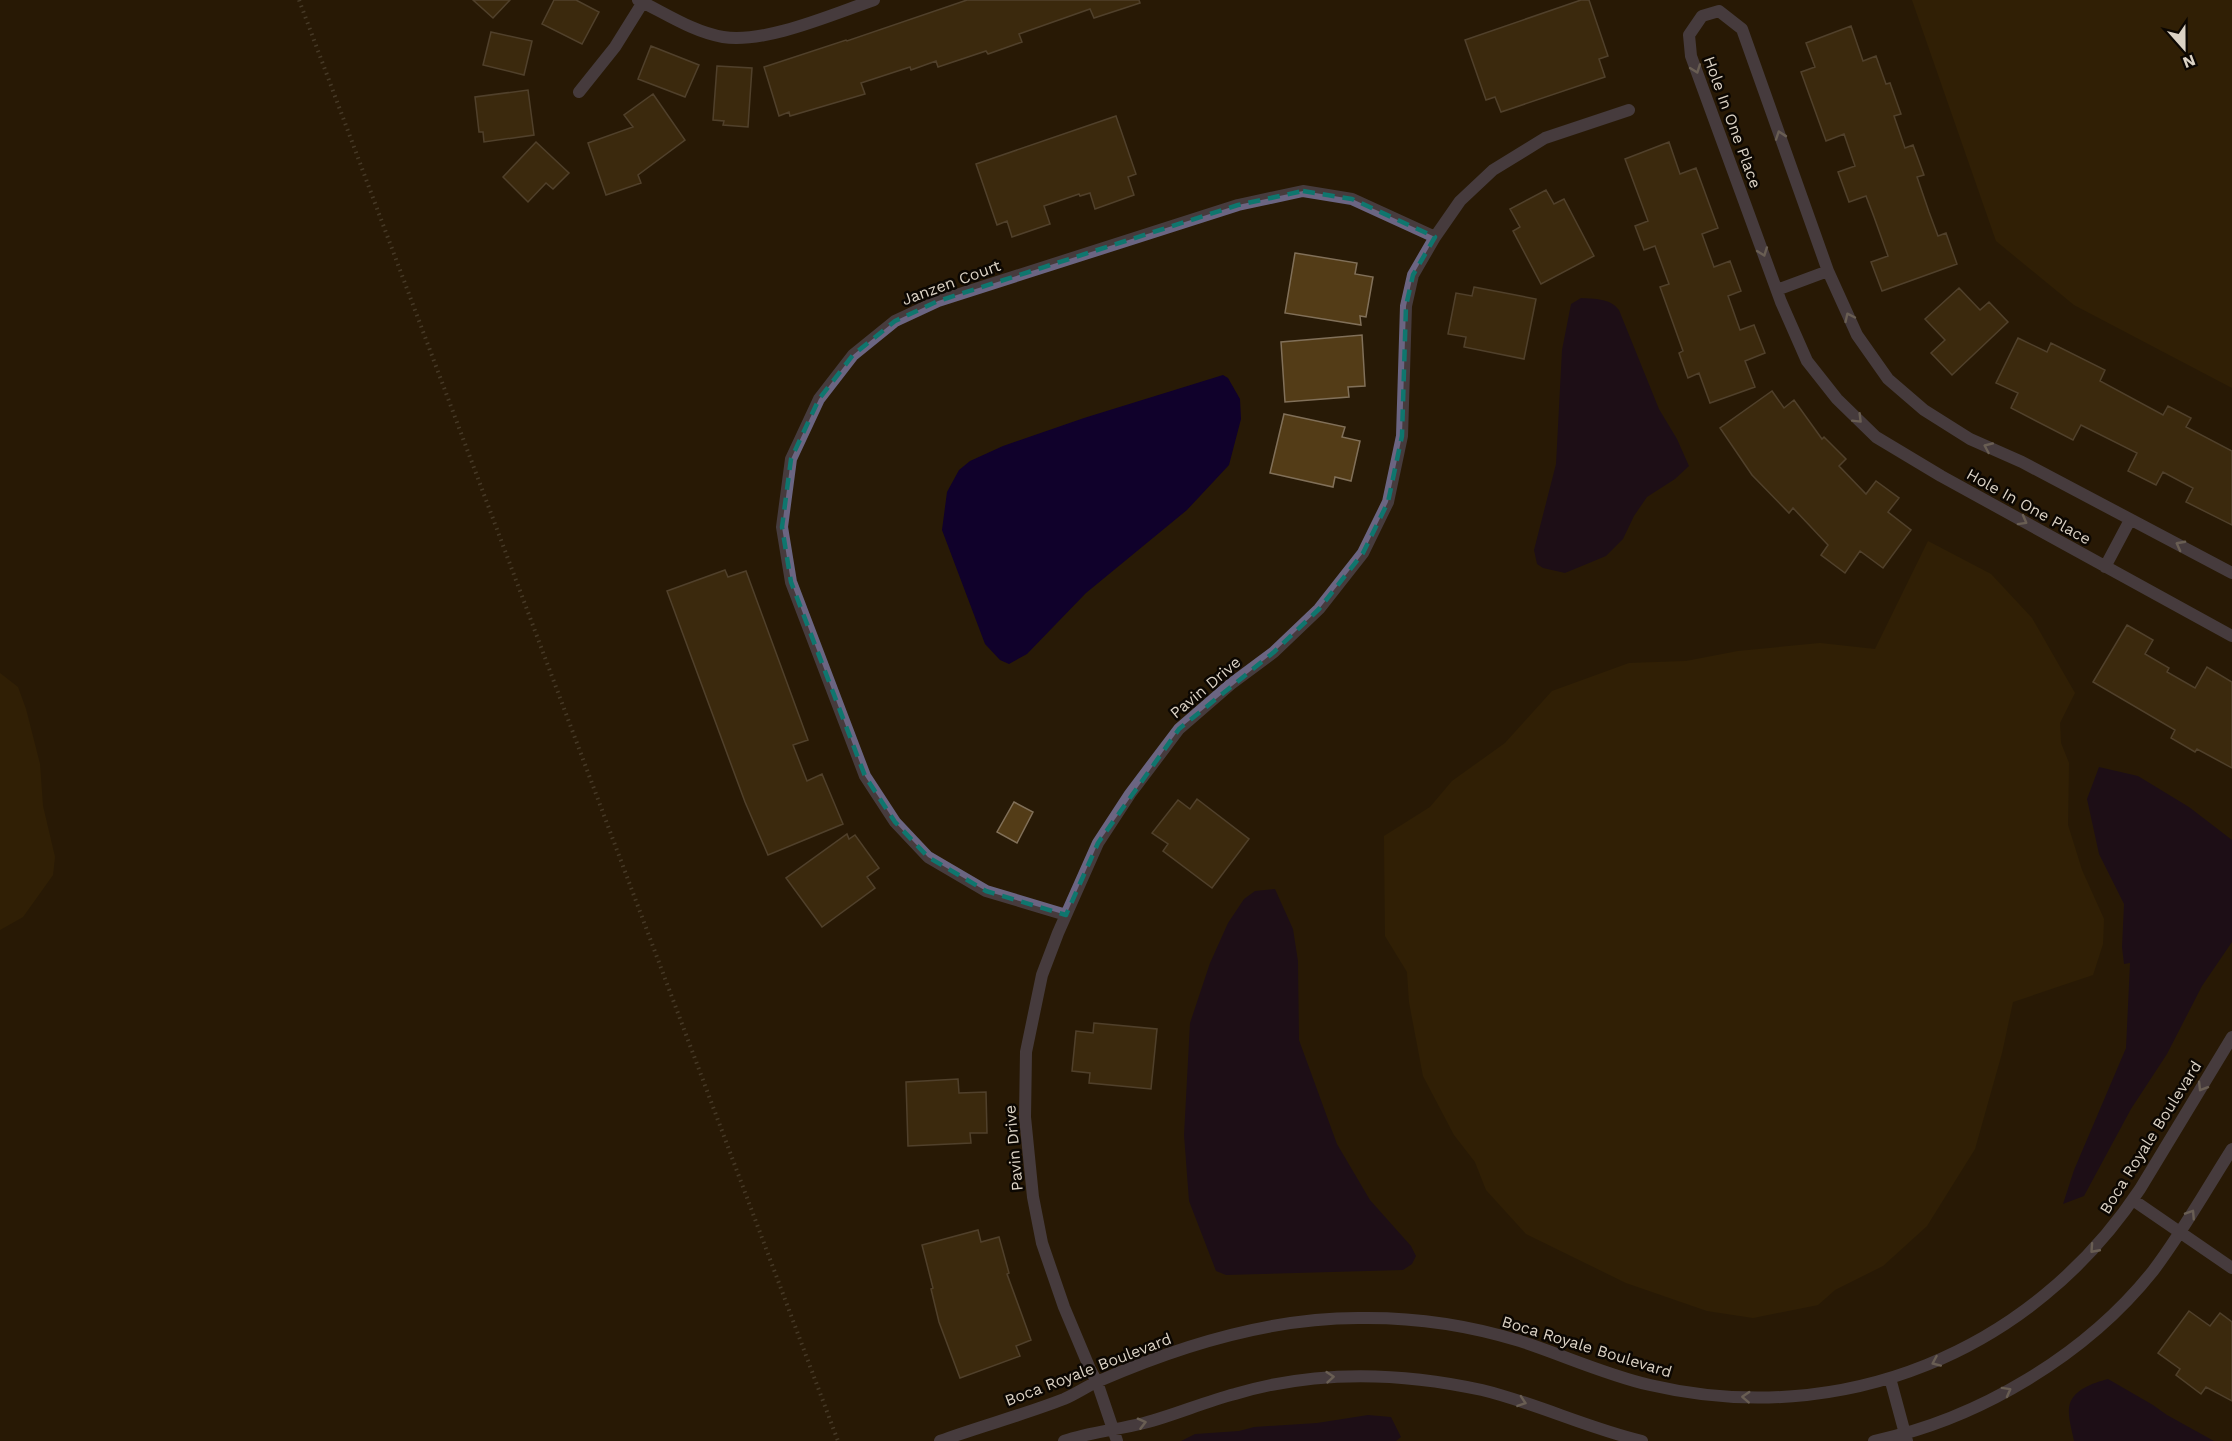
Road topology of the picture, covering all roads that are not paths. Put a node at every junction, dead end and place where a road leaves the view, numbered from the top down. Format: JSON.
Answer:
{"nodes":[{"id":1,"x":874,"y":0,"type":"edge"},
{"id":2,"x":640,"y":1,"type":"edge"},
{"id":3,"x":579,"y":92,"type":"dead end"},
{"id":4,"x":1629,"y":110,"type":"dead end"},
{"id":5,"x":1435,"y":237,"type":"junction"},
{"id":6,"x":1828,"y":271,"type":"junction"},
{"id":7,"x":1777,"y":290,"type":"junction"},
{"id":8,"x":2130,"y":520,"type":"junction"},
{"id":9,"x":2105,"y":567,"type":"junction"},
{"id":10,"x":2232,"y":573,"type":"edge"},
{"id":11,"x":2232,"y":636,"type":"edge"},
{"id":12,"x":1066,"y":915,"type":"junction"},
{"id":13,"x":2232,"y":1037,"type":"edge"},
{"id":14,"x":2232,"y":1149,"type":"edge"},
{"id":15,"x":2133,"y":1200,"type":"junction"},
{"id":16,"x":2179,"y":1233,"type":"junction"},
{"id":17,"x":2232,"y":1268,"type":"edge"},
{"id":18,"x":1890,"y":1378,"type":"junction"},
{"id":19,"x":1097,"y":1382,"type":"junction"},
{"id":20,"x":1115,"y":1435,"type":"edge"},
{"id":21,"x":1906,"y":1437,"type":"edge"},
{"id":22,"x":940,"y":1441,"type":"edge"},
{"id":23,"x":1064,"y":1441,"type":"edge"},
{"id":24,"x":1642,"y":1441,"type":"edge"},
{"id":25,"x":1874,"y":1441,"type":"edge"}],
"edges":[{"from":1,"to":2,"type":"street"},
{"from":2,"to":3,"type":"street"},
{"from":4,"to":5,"type":"street","name":"Pavin Drive"},
{"from":5,"to":12,"type":"street","name":"Pavin Drive"},
{"from":5,"to":12,"type":"street","name":"Janzen Court"},
{"from":6,"to":7,"type":"street"},
{"from":6,"to":7,"type":"street","name":"Hole In One Place","one_way":true},
{"from":8,"to":6,"type":"street","name":"Hole In One Place","one_way":true},
{"from":7,"to":9,"type":"street","name":"Hole In One Place","one_way":true},
{"from":8,"to":9,"type":"street"},
{"from":10,"to":8,"type":"street","name":"Hole In One Place","one_way":true},
{"from":9,"to":11,"type":"street","name":"Hole In One Place"},
{"from":12,"to":19,"type":"street","name":"Pavin Drive"},
{"from":13,"to":15,"type":"street","name":"Boca Royale Boulevard","one_way":true},
{"from":16,"to":14,"type":"street","one_way":true},
{"from":15,"to":16,"type":"street"},
{"from":15,"to":18,"type":"street","name":"Boca Royale Boulevard","one_way":true},
{"from":16,"to":17,"type":"street"},
{"from":21,"to":16,"type":"street","one_way":true},
{"from":18,"to":19,"type":"street","name":"Boca Royale Boulevard","one_way":true},
{"from":18,"to":21,"type":"street"},
{"from":19,"to":20,"type":"street","name":"Pavin Drive"},
{"from":19,"to":22,"type":"street","name":"Boca Royale Boulevard"},
{"from":20,"to":23,"type":"street"},
{"from":20,"to":24,"type":"street","one_way":true},
{"from":21,"to":25,"type":"street"}]}
